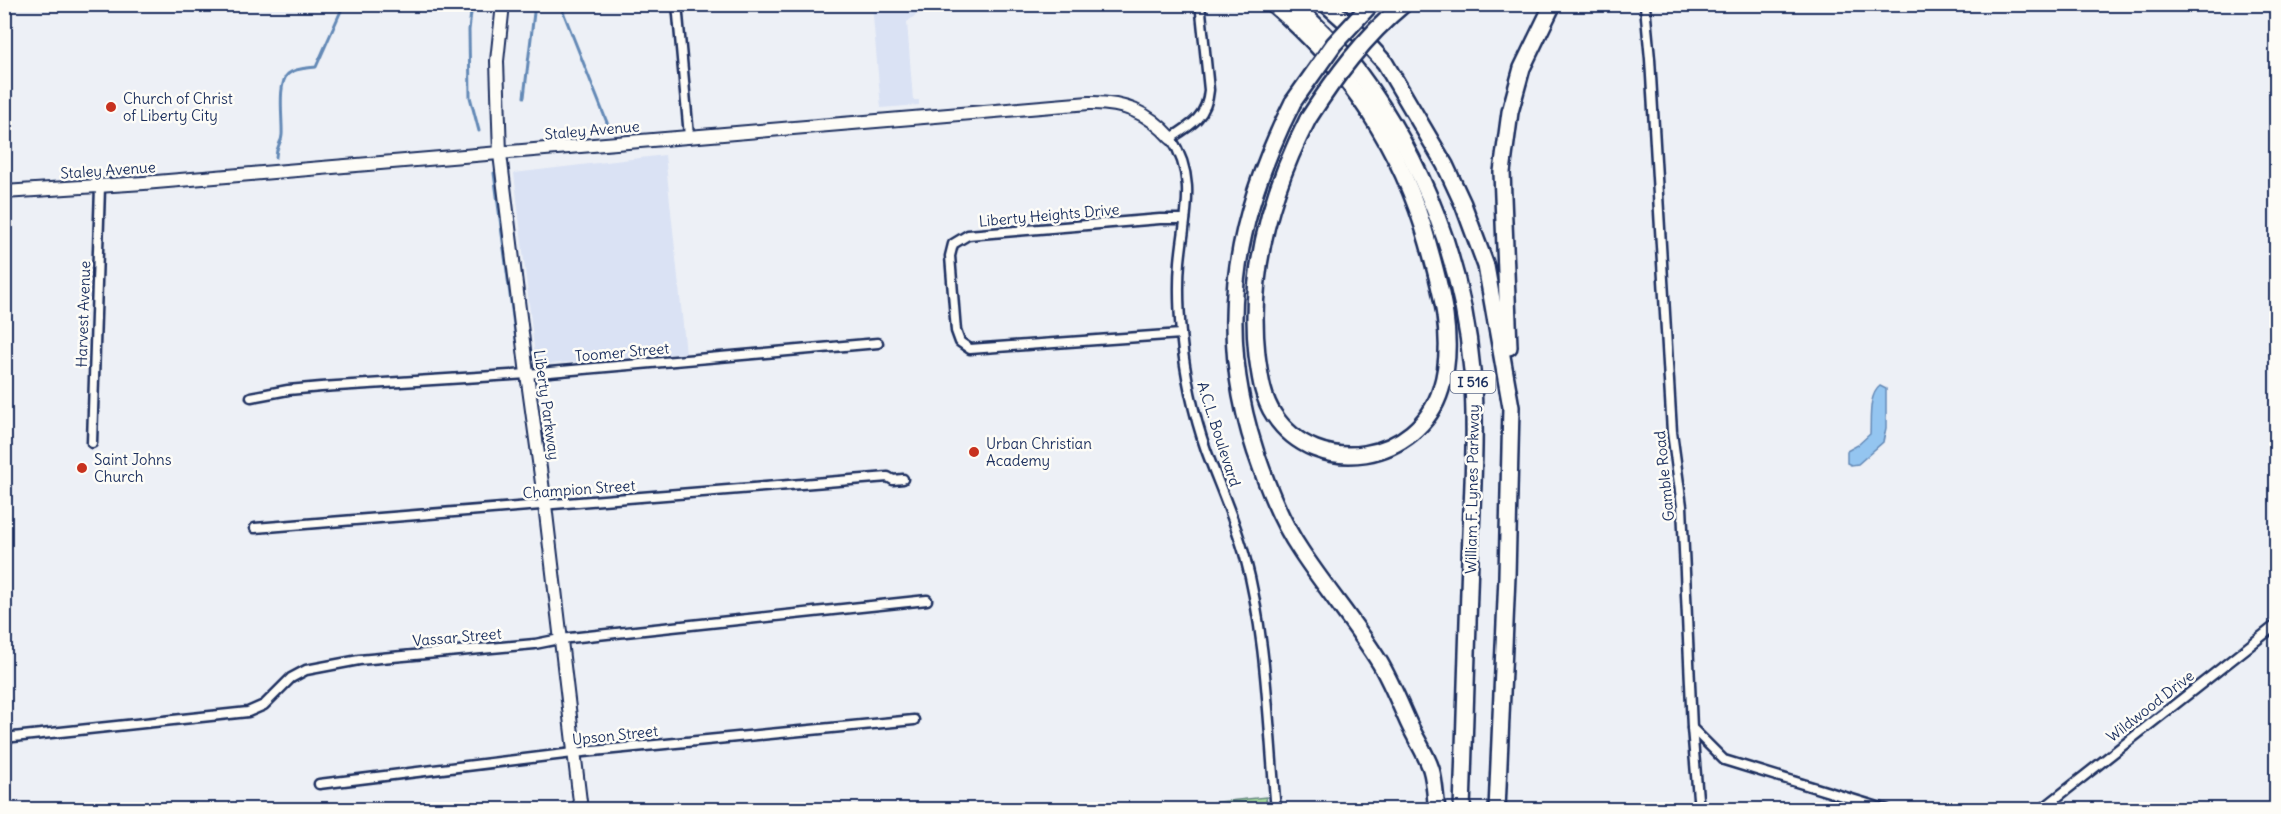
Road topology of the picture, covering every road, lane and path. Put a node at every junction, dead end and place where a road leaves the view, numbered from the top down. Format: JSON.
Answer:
{"nodes":[{"id":1,"x":503,"y":4,"type":"edge"},
{"id":2,"x":678,"y":4,"type":"edge"},
{"id":3,"x":1273,"y":4,"type":"edge"},
{"id":4,"x":1293,"y":4,"type":"edge"},
{"id":5,"x":1326,"y":4,"type":"edge"},
{"id":6,"x":1371,"y":4,"type":"edge"},
{"id":7,"x":1404,"y":4,"type":"edge"},
{"id":8,"x":1553,"y":4,"type":"edge"},
{"id":9,"x":1645,"y":6,"type":"edge"},
{"id":10,"x":1201,"y":12,"type":"dead end"},
{"id":11,"x":689,"y":136,"type":"junction"},
{"id":12,"x":1171,"y":138,"type":"junction"},
{"id":13,"x":500,"y":154,"type":"junction"},
{"id":14,"x":100,"y":187,"type":"junction"},
{"id":15,"x":4,"y":192,"type":"edge"},
{"id":16,"x":1185,"y":219,"type":"junction"},
{"id":17,"x":1181,"y":334,"type":"junction"},
{"id":18,"x":878,"y":342,"type":"dead end"},
{"id":19,"x":527,"y":374,"type":"junction"},
{"id":20,"x":251,"y":397,"type":"dead end"},
{"id":21,"x":1511,"y":406,"type":"junction"},
{"id":22,"x":92,"y":443,"type":"dead end"},
{"id":23,"x":903,"y":478,"type":"dead end"},
{"id":24,"x":546,"y":505,"type":"junction"},
{"id":25,"x":255,"y":528,"type":"dead end"},
{"id":26,"x":927,"y":600,"type":"dead end"},
{"id":27,"x":2277,"y":625,"type":"edge"},
{"id":28,"x":560,"y":639,"type":"junction"},
{"id":29,"x":914,"y":720,"type":"dead end"},
{"id":30,"x":1692,"y":728,"type":"junction"},
{"id":31,"x":4,"y":738,"type":"edge"},
{"id":32,"x":573,"y":753,"type":"junction"},
{"id":33,"x":320,"y":784,"type":"dead end"},
{"id":34,"x":4,"y":804,"type":"edge"},
{"id":35,"x":5,"y":810,"type":"edge"},
{"id":36,"x":581,"y":810,"type":"edge"},
{"id":37,"x":1276,"y":810,"type":"edge"},
{"id":38,"x":1437,"y":810,"type":"edge"},
{"id":39,"x":1462,"y":810,"type":"edge"},
{"id":40,"x":1497,"y":810,"type":"edge"},
{"id":41,"x":1699,"y":810,"type":"edge"},
{"id":42,"x":1888,"y":810,"type":"edge"},
{"id":43,"x":2041,"y":810,"type":"edge"}],
"edges":[{"from":1,"to":13,"type":"street","name":"Liberty Parkway"},
{"from":2,"to":11,"type":"street"},
{"from":3,"to":7,"type":"highway","bridge":true},
{"from":4,"to":39,"type":"highway","name":"William F. Lynes Parkway","number":"I 516"},
{"from":5,"to":21,"type":"highway","number":"I 516"},
{"from":6,"to":38,"type":"highway","bridge":true},
{"from":8,"to":21,"type":"highway"},
{"from":9,"to":30,"type":"street","name":"Gamble Road"},
{"from":10,"to":12,"type":"street"},
{"from":11,"to":12,"type":"street","name":"Staley Avenue"},
{"from":11,"to":13,"type":"street","name":"Staley Avenue"},
{"from":12,"to":16,"type":"street","name":"A.C.L. Boulevard"},
{"from":13,"to":14,"type":"street","name":"Staley Avenue"},
{"from":13,"to":19,"type":"street","name":"Liberty Parkway"},
{"from":14,"to":15,"type":"street","name":"Staley Avenue"},
{"from":14,"to":22,"type":"street","name":"Harvest Avenue"},
{"from":16,"to":17,"type":"street","name":"A.C.L. Boulevard"},
{"from":16,"to":17,"type":"street","name":"Liberty Heights Drive"},
{"from":17,"to":37,"type":"street","name":"A.C.L. Boulevard"},
{"from":18,"to":19,"type":"street","name":"Toomer Street"},
{"from":19,"to":20,"type":"street","name":"Toomer Street"},
{"from":19,"to":24,"type":"street","name":"Liberty Parkway"},
{"from":21,"to":40,"type":"highway","number":"I 516"},
{"from":23,"to":24,"type":"street","name":"Champion Street"},
{"from":24,"to":25,"type":"street","name":"Champion Street"},
{"from":24,"to":28,"type":"street","name":"Liberty Parkway"},
{"from":26,"to":28,"type":"street","name":"Vassar Street"},
{"from":27,"to":43,"type":"street","name":"Wildwood Drive"},
{"from":28,"to":31,"type":"street","name":"Vassar Street"},
{"from":28,"to":32,"type":"street","name":"Liberty Parkway"},
{"from":29,"to":32,"type":"street","name":"Upson Street"},
{"from":30,"to":41,"type":"street","name":"Gamble Road"},
{"from":30,"to":42,"type":"street"},
{"from":32,"to":33,"type":"street","name":"Upson Street"},
{"from":32,"to":36,"type":"street","name":"Liberty Parkway"},
{"from":34,"to":35,"type":"street"}]}
